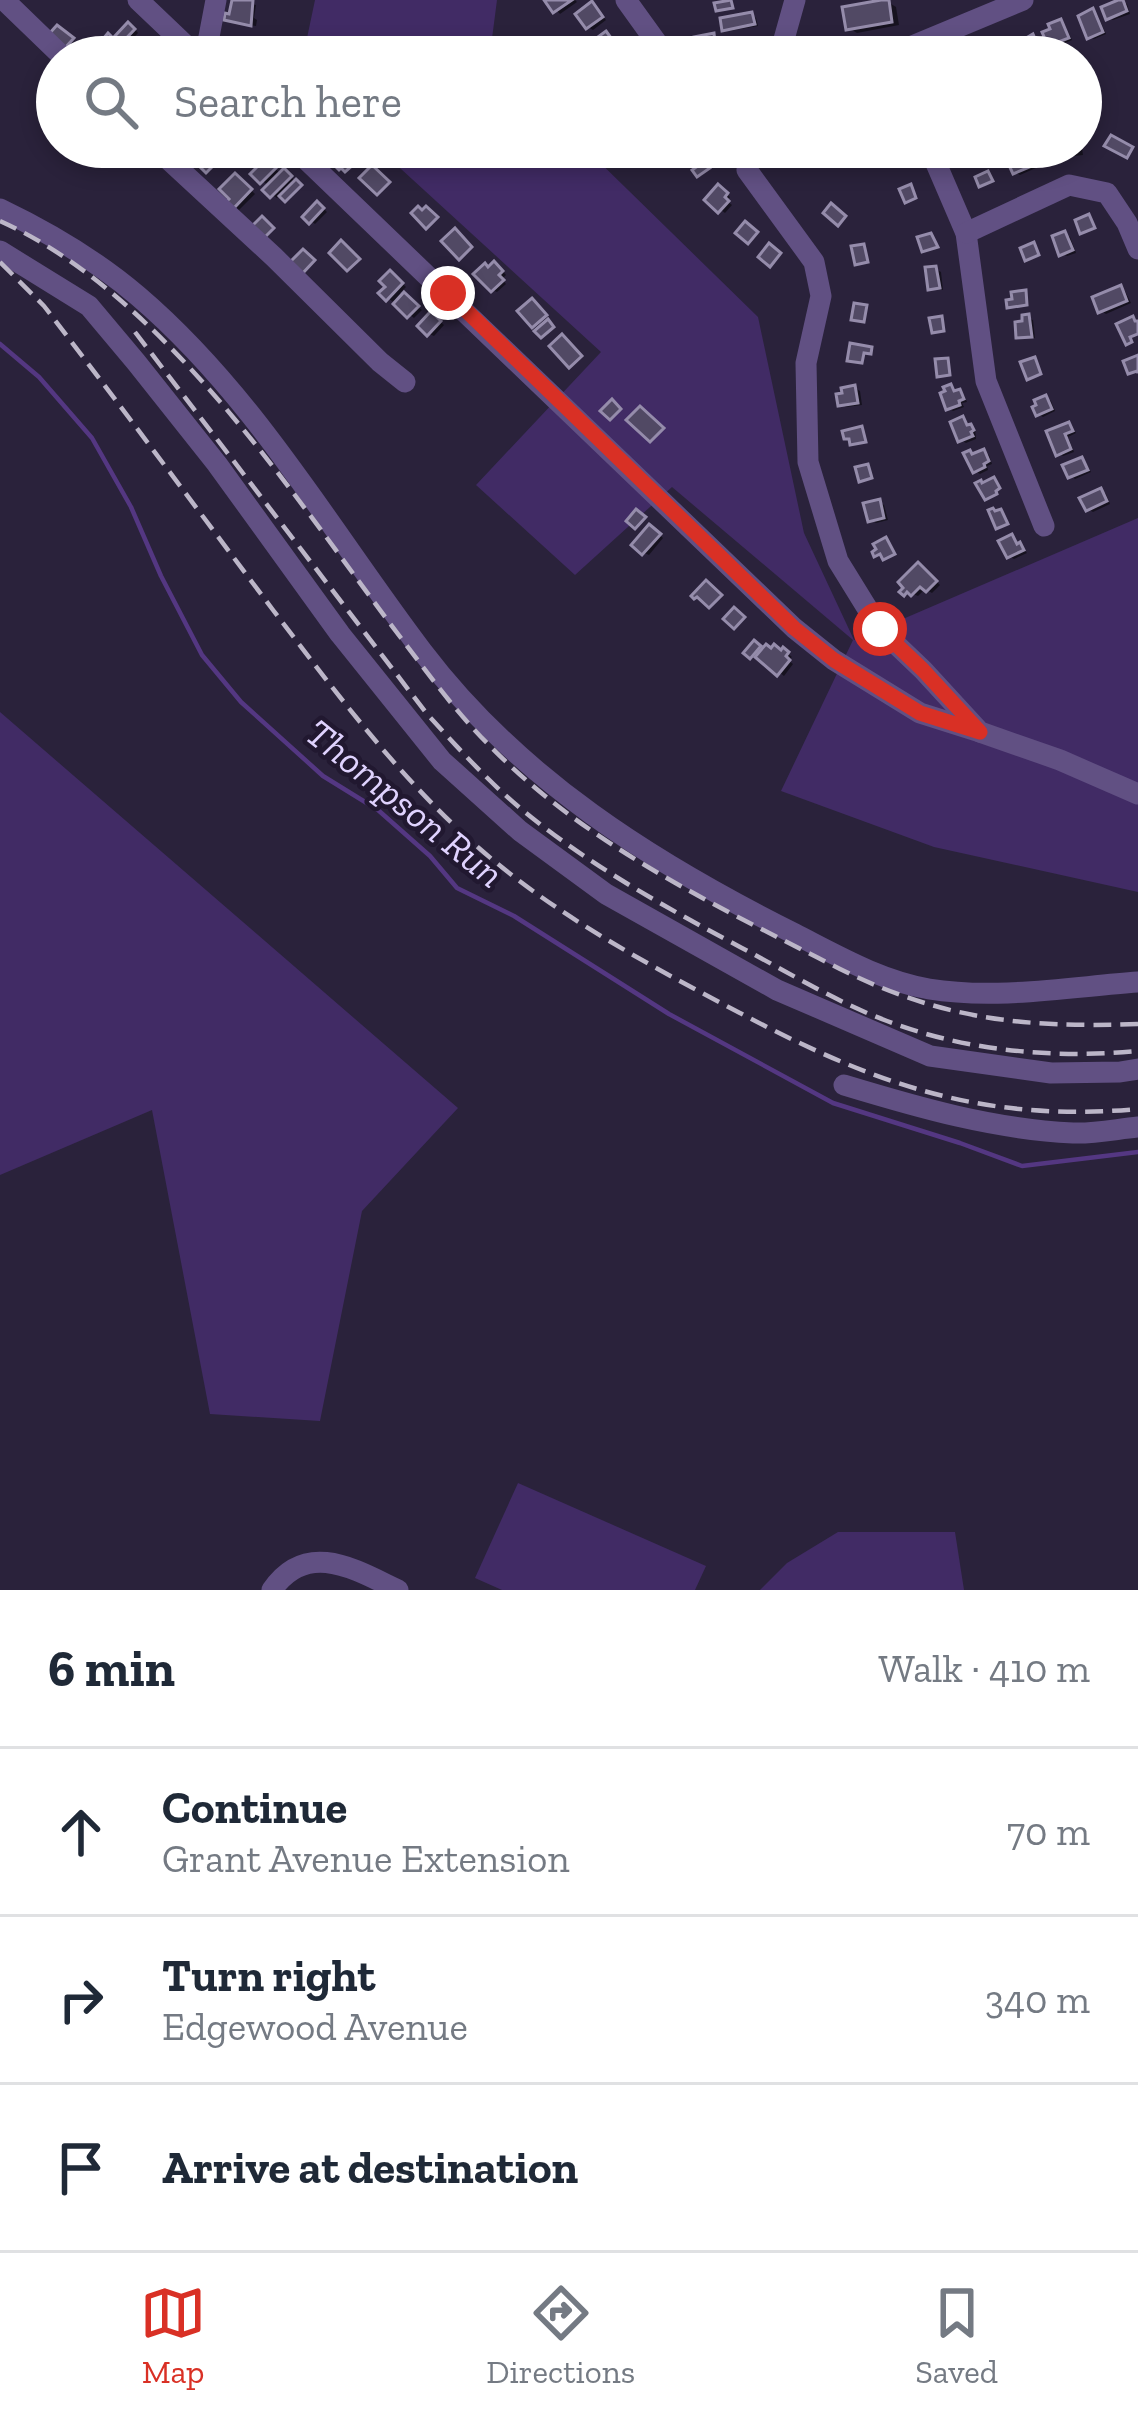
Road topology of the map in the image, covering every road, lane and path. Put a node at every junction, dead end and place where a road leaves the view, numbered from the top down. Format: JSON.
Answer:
{"nodes":[{"id":1,"x":4,"y":0,"type":"edge"},
{"id":2,"x":138,"y":0,"type":"edge"},
{"id":3,"x":216,"y":0,"type":"edge"},
{"id":4,"x":626,"y":0,"type":"edge"},
{"id":5,"x":795,"y":0,"type":"edge"},
{"id":6,"x":1023,"y":0,"type":"edge"},
{"id":7,"x":41,"y":36,"type":"edge"},
{"id":8,"x":177,"y":36,"type":"edge"},
{"id":9,"x":209,"y":36,"type":"edge"},
{"id":10,"x":652,"y":36,"type":"edge"},
{"id":11,"x":785,"y":36,"type":"edge"},
{"id":12,"x":937,"y":36,"type":"edge"},
{"id":13,"x":178,"y":168,"type":"edge"},
{"id":14,"x":315,"y":168,"type":"edge"},
{"id":15,"x":938,"y":168,"type":"edge"},
{"id":16,"x":748,"y":170,"type":"edge"},
{"id":17,"x":0,"y":208,"type":"edge"},
{"id":18,"x":966,"y":233,"type":"junction"},
{"id":19,"x":1138,"y":249,"type":"edge"},
{"id":20,"x":0,"y":251,"type":"edge"},
{"id":21,"x":405,"y":382,"type":"dead end"},
{"id":22,"x":1044,"y":526,"type":"dead end"},
{"id":23,"x":980,"y":732,"type":"junction"},
{"id":24,"x":1138,"y":794,"type":"edge"},
{"id":25,"x":1138,"y":982,"type":"edge"},
{"id":26,"x":1138,"y":1069,"type":"edge"},
{"id":27,"x":844,"y":1085,"type":"dead end"},
{"id":28,"x":1138,"y":1127,"type":"edge"},
{"id":29,"x":272,"y":1590,"type":"edge"},
{"id":30,"x":398,"y":1590,"type":"edge"}],
"edges":[{"from":1,"to":7,"type":"street"},
{"from":2,"to":8,"type":"street"},
{"from":3,"to":9,"type":"street"},
{"from":4,"to":10,"type":"street"},
{"from":5,"to":11,"type":"street"},
{"from":6,"to":12,"type":"street"},
{"from":13,"to":21,"type":"street"},
{"from":14,"to":23,"type":"street"},
{"from":15,"to":18,"type":"street"},
{"from":16,"to":23,"type":"street"},
{"from":17,"to":25,"type":"street"},
{"from":18,"to":19,"type":"street"},
{"from":18,"to":22,"type":"street"},
{"from":20,"to":26,"type":"street"},
{"from":23,"to":24,"type":"street"},
{"from":27,"to":28,"type":"street"},
{"from":29,"to":30,"type":"street"}]}
